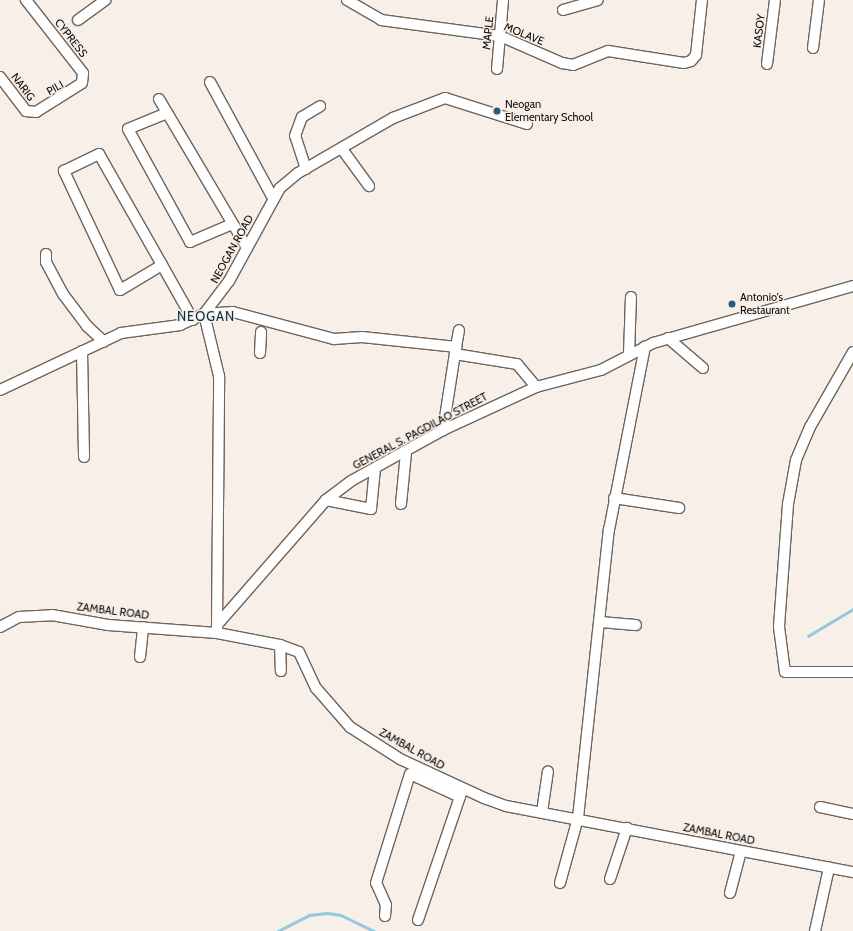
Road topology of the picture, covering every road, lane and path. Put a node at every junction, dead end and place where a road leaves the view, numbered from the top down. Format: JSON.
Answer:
{"nodes":[{"id":1,"x":26,"y":0,"type":"edge"},
{"id":2,"x":106,"y":0,"type":"edge"},
{"id":3,"x":347,"y":0,"type":"edge"},
{"id":4,"x":504,"y":0,"type":"edge"},
{"id":5,"x":598,"y":0,"type":"edge"},
{"id":6,"x":702,"y":0,"type":"edge"},
{"id":7,"x":775,"y":0,"type":"edge"},
{"id":8,"x":819,"y":0,"type":"edge"},
{"id":9,"x":563,"y":10,"type":"dead end"},
{"id":10,"x":78,"y":20,"type":"dead end"},
{"id":11,"x":500,"y":36,"type":"junction"},
{"id":12,"x":813,"y":48,"type":"dead end"},
{"id":13,"x":767,"y":64,"type":"dead end"},
{"id":14,"x":497,"y":69,"type":"dead end"},
{"id":15,"x":83,"y":73,"type":"joint"},
{"id":16,"x":0,"y":77,"type":"edge"},
{"id":17,"x":210,"y":82,"type":"dead end"},
{"id":18,"x":159,"y":99,"type":"dead end"},
{"id":19,"x":320,"y":106,"type":"dead end"},
{"id":20,"x":26,"y":111,"type":"joint"},
{"id":21,"x":167,"y":113,"type":"junction"},
{"id":22,"x":527,"y":124,"type":"dead end"},
{"id":23,"x":342,"y":149,"type":"junction"},
{"id":24,"x":306,"y":169,"type":"junction"},
{"id":25,"x":369,"y":186,"type":"dead end"},
{"id":26,"x":273,"y":198,"type":"junction"},
{"id":27,"x":230,"y":225,"type":"junction"},
{"id":28,"x":247,"y":248,"type":"junction"},
{"id":29,"x":46,"y":254,"type":"dead end"},
{"id":30,"x":162,"y":265,"type":"junction"},
{"id":31,"x":853,"y":286,"type":"edge"},
{"id":32,"x":631,"y":297,"type":"dead end"},
{"id":33,"x":204,"y":314,"type":"junction"},
{"id":34,"x":193,"y":320,"type":"junction"},
{"id":35,"x":459,"y":330,"type":"dead end"},
{"id":36,"x":261,"y":332,"type":"dead end"},
{"id":37,"x":668,"y":338,"type":"junction"},
{"id":38,"x":104,"y":342,"type":"junction"},
{"id":39,"x":645,"y":347,"type":"junction"},
{"id":40,"x":456,"y":350,"type":"junction"},
{"id":41,"x":82,"y":351,"type":"junction"},
{"id":42,"x":853,"y":352,"type":"edge"},
{"id":43,"x":260,"y":353,"type":"dead end"},
{"id":44,"x":629,"y":354,"type":"junction"},
{"id":45,"x":703,"y":368,"type":"dead end"},
{"id":46,"x":536,"y":387,"type":"junction"},
{"id":47,"x":0,"y":390,"type":"edge"},
{"id":48,"x":443,"y":430,"type":"junction"},
{"id":49,"x":406,"y":453,"type":"junction"},
{"id":50,"x":84,"y":458,"type":"dead end"},
{"id":51,"x":375,"y":468,"type":"junction"},
{"id":52,"x":614,"y":498,"type":"junction"},
{"id":53,"x":326,"y":500,"type":"junction"},
{"id":54,"x":401,"y":504,"type":"dead end"},
{"id":55,"x":679,"y":508,"type":"dead end"},
{"id":56,"x":600,"y":622,"type":"junction"},
{"id":57,"x":636,"y":625,"type":"dead end"},
{"id":58,"x":0,"y":627,"type":"edge"},
{"id":59,"x":143,"y":627,"type":"junction"},
{"id":60,"x":217,"y":629,"type":"junction"},
{"id":61,"x":280,"y":645,"type":"junction"},
{"id":62,"x":140,"y":657,"type":"dead end"},
{"id":63,"x":281,"y":671,"type":"dead end"},
{"id":64,"x":853,"y":672,"type":"edge"},
{"id":65,"x":548,"y":771,"type":"dead end"},
{"id":66,"x":461,"y":793,"type":"junction"},
{"id":67,"x":820,"y":807,"type":"dead end"},
{"id":68,"x":542,"y":812,"type":"junction"},
{"id":69,"x":853,"y":814,"type":"edge"},
{"id":70,"x":578,"y":818,"type":"junction"},
{"id":71,"x":627,"y":828,"type":"junction"},
{"id":72,"x":741,"y":851,"type":"junction"},
{"id":73,"x":830,"y":868,"type":"junction"},
{"id":74,"x":853,"y":872,"type":"edge"},
{"id":75,"x":610,"y":879,"type":"dead end"},
{"id":76,"x":560,"y":883,"type":"dead end"},
{"id":77,"x":730,"y":893,"type":"dead end"},
{"id":78,"x":385,"y":916,"type":"dead end"},
{"id":79,"x":418,"y":920,"type":"dead end"},
{"id":80,"x":815,"y":931,"type":"edge"}],
"edges":[{"from":1,"to":15,"type":"street","name":"CYPRESS"},
{"from":2,"to":10,"type":"street"},
{"from":3,"to":11,"type":"street","name":"MOLAVE"},
{"from":4,"to":11,"type":"street","name":"MAPLE"},
{"from":5,"to":9,"type":"street"},
{"from":6,"to":11,"type":"street","name":"MOLAVE"},
{"from":7,"to":13,"type":"street","name":"KASOY"},
{"from":8,"to":12,"type":"street"},
{"from":11,"to":14,"type":"street","name":"MAPLE"},
{"from":15,"to":20,"type":"street","name":"PILI"},
{"from":16,"to":20,"type":"street","name":"NARIG"},
{"from":17,"to":26,"type":"street"},
{"from":18,"to":21,"type":"street"},
{"from":19,"to":24,"type":"street"},
{"from":21,"to":27,"type":"street"},
{"from":21,"to":27,"type":"street"},
{"from":22,"to":23,"type":"street","name":"NEOGAN ROAD"},
{"from":23,"to":24,"type":"street","name":"NEOGAN ROAD"},
{"from":23,"to":25,"type":"street"},
{"from":24,"to":26,"type":"street","name":"NEOGAN ROAD"},
{"from":26,"to":28,"type":"street","name":"NEOGAN ROAD"},
{"from":27,"to":28,"type":"street"},
{"from":28,"to":33,"type":"street","name":"NEOGAN ROAD"},
{"from":29,"to":38,"type":"street"},
{"from":30,"to":30,"type":"street"},
{"from":30,"to":34,"type":"street"},
{"from":31,"to":37,"type":"street","name":"GENERAL S. PAGDILAO STREET"},
{"from":32,"to":44,"type":"street"},
{"from":33,"to":34,"type":"street","name":"NEOGAN ROAD"},
{"from":33,"to":40,"type":"street"},
{"from":33,"to":60,"type":"street"},
{"from":34,"to":38,"type":"street","name":"NEOGAN ROAD"},
{"from":35,"to":40,"type":"street"},
{"from":36,"to":43,"type":"street"},
{"from":37,"to":39,"type":"street","name":"GENERAL S. PAGDILAO STREET"},
{"from":37,"to":45,"type":"street"},
{"from":38,"to":41,"type":"street","name":"NEOGAN ROAD"},
{"from":39,"to":44,"type":"street","name":"GENERAL S. PAGDILAO STREET"},
{"from":39,"to":52,"type":"street"},
{"from":40,"to":46,"type":"street"},
{"from":40,"to":48,"type":"street"},
{"from":41,"to":47,"type":"street","name":"NEOGAN ROAD"},
{"from":41,"to":50,"type":"street"},
{"from":42,"to":64,"type":"street"},
{"from":44,"to":46,"type":"street","name":"GENERAL S. PAGDILAO STREET"},
{"from":46,"to":48,"type":"street","name":"GENERAL S. PAGDILAO STREET"},
{"from":48,"to":49,"type":"street","name":"GENERAL S. PAGDILAO STREET"},
{"from":49,"to":51,"type":"street","name":"GENERAL S. PAGDILAO STREET"},
{"from":49,"to":54,"type":"street"},
{"from":51,"to":53,"type":"street","name":"GENERAL S. PAGDILAO STREET"},
{"from":51,"to":53,"type":"street"},
{"from":52,"to":55,"type":"street"},
{"from":52,"to":56,"type":"street"},
{"from":53,"to":60,"type":"street","name":"GENERAL S. PAGDILAO STREET"},
{"from":56,"to":57,"type":"street"},
{"from":56,"to":70,"type":"street"},
{"from":58,"to":59,"type":"street","name":"ZAMBAL ROAD"},
{"from":59,"to":60,"type":"street","name":"ZAMBAL ROAD"},
{"from":59,"to":62,"type":"street"},
{"from":60,"to":61,"type":"street","name":"ZAMBAL ROAD"},
{"from":61,"to":63,"type":"street"},
{"from":61,"to":66,"type":"street","name":"ZAMBAL ROAD"},
{"from":65,"to":68,"type":"street"},
{"from":66,"to":68,"type":"street","name":"ZAMBAL ROAD"},
{"from":66,"to":78,"type":"street"},
{"from":66,"to":79,"type":"street"},
{"from":67,"to":69,"type":"street"},
{"from":68,"to":70,"type":"street","name":"ZAMBAL ROAD"},
{"from":70,"to":71,"type":"street","name":"ZAMBAL ROAD"},
{"from":70,"to":76,"type":"street"},
{"from":71,"to":72,"type":"street","name":"ZAMBAL ROAD"},
{"from":71,"to":75,"type":"street"},
{"from":72,"to":73,"type":"street","name":"ZAMBAL ROAD"},
{"from":72,"to":77,"type":"street"},
{"from":73,"to":74,"type":"street","name":"ZAMBAL ROAD"},
{"from":73,"to":80,"type":"street"}]}
